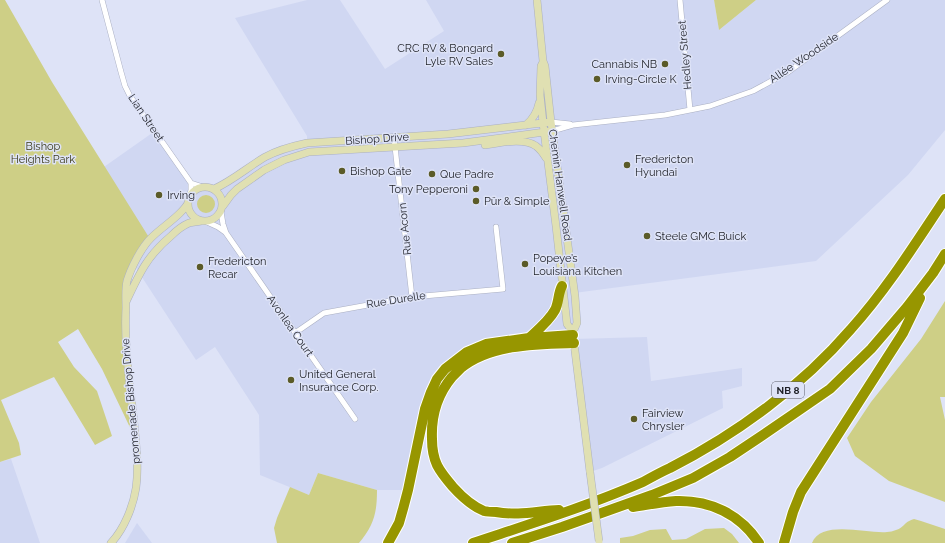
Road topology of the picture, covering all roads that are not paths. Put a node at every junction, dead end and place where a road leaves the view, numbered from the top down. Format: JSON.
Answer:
{"nodes":[{"id":1,"x":102,"y":0,"type":"edge"},
{"id":2,"x":537,"y":0,"type":"edge"},
{"id":3,"x":680,"y":0,"type":"edge"},
{"id":4,"x":887,"y":0,"type":"edge"},
{"id":5,"x":543,"y":61,"type":"junction"},
{"id":6,"x":540,"y":95,"type":"junction"},
{"id":7,"x":690,"y":110,"type":"junction"},
{"id":8,"x":551,"y":122,"type":"junction"},
{"id":9,"x":542,"y":123,"type":"junction"},
{"id":10,"x":526,"y":125,"type":"junction"},
{"id":11,"x":573,"y":125,"type":"junction"},
{"id":12,"x":552,"y":131,"type":"junction"},
{"id":13,"x":544,"y":132,"type":"junction"},
{"id":14,"x":394,"y":138,"type":"junction"},
{"id":15,"x":463,"y":144,"type":"junction"},
{"id":16,"x":396,"y":148,"type":"junction"},
{"id":17,"x":547,"y":158,"type":"junction"},
{"id":18,"x":191,"y":183,"type":"junction"},
{"id":19,"x":203,"y":187,"type":"junction"},
{"id":20,"x":214,"y":189,"type":"junction"},
{"id":21,"x":945,"y":199,"type":"edge"},
{"id":22,"x":189,"y":200,"type":"junction"},
{"id":23,"x":222,"y":209,"type":"junction"},
{"id":24,"x":204,"y":221,"type":"junction"},
{"id":25,"x":496,"y":227,"type":"dead end"},
{"id":26,"x":226,"y":233,"type":"junction"},
{"id":27,"x":945,"y":254,"type":"edge"},
{"id":28,"x":933,"y":273,"type":"junction"},
{"id":29,"x":562,"y":286,"type":"junction"},
{"id":30,"x":412,"y":297,"type":"junction"},
{"id":31,"x":126,"y":302,"type":"junction"},
{"id":32,"x":295,"y":333,"type":"junction"},
{"id":33,"x":573,"y":336,"type":"junction"},
{"id":34,"x":529,"y":338,"type":"junction"},
{"id":35,"x":355,"y":419,"type":"dead end"},
{"id":36,"x":574,"y":510,"type":"junction"},
{"id":37,"x":611,"y":510,"type":"junction"},
{"id":38,"x":599,"y":542,"type":"edge"},
{"id":39,"x":111,"y":543,"type":"edge"},
{"id":40,"x":388,"y":543,"type":"edge"},
{"id":41,"x":473,"y":543,"type":"edge"},
{"id":42,"x":512,"y":543,"type":"edge"},
{"id":43,"x":759,"y":543,"type":"edge"},
{"id":44,"x":784,"y":543,"type":"edge"}],
"edges":[{"from":1,"to":18,"type":"street","name":"Lian Street"},
{"from":2,"to":5,"type":"street","name":"Chemin Hanwell Road"},
{"from":3,"to":7,"type":"street","name":"Hedley Street"},
{"from":4,"to":7,"type":"street","name":"Allée Woodside"},
{"from":5,"to":6,"type":"street","name":"Chemin Hanwell Road"},
{"from":5,"to":8,"type":"street","name":"Chemin Hanwell Road"},
{"from":6,"to":9,"type":"street","name":"Chemin Hanwell Road"},
{"from":6,"to":10,"type":"street"},
{"from":7,"to":11,"type":"street","name":"Allée Woodside"},
{"from":8,"to":9,"type":"street","name":"Bishop Drive"},
{"from":8,"to":11,"type":"street"},
{"from":8,"to":12,"type":"street","name":"Chemin Hanwell Road"},
{"from":9,"to":10,"type":"street","name":"Bishop Drive"},
{"from":9,"to":13,"type":"street","name":"Chemin Hanwell Road"},
{"from":10,"to":14,"type":"street","name":"Bishop Drive"},
{"from":11,"to":12,"type":"street"},
{"from":12,"to":13,"type":"street","name":"Bishop Drive"},
{"from":12,"to":33,"type":"street","name":"Chemin Hanwell Road"},
{"from":13,"to":15,"type":"street","name":"Bishop Drive"},
{"from":13,"to":17,"type":"street","name":"Chemin Hanwell Road"},
{"from":14,"to":16,"type":"street","name":"Rue Acorn"},
{"from":14,"to":20,"type":"street","name":"Bishop Drive"},
{"from":15,"to":16,"type":"street","name":"Bishop Drive"},
{"from":15,"to":17,"type":"street"},
{"from":16,"to":23,"type":"street","name":"Bishop Drive"},
{"from":16,"to":30,"type":"street","name":"Rue Acorn"},
{"from":17,"to":29,"type":"street","name":"Chemin Hanwell Road"},
{"from":18,"to":19,"type":"street"},
{"from":18,"to":22,"type":"street"},
{"from":19,"to":20,"type":"street"},
{"from":19,"to":22,"type":"street"},
{"from":20,"to":23,"type":"street"},
{"from":21,"to":36,"type":"highway","number":"NB 8"},
{"from":22,"to":24,"type":"street"},
{"from":22,"to":31,"type":"street"},
{"from":23,"to":24,"type":"street"},
{"from":23,"to":26,"type":"street","name":"Avonlea Court"},
{"from":24,"to":26,"type":"street","name":"Avonlea Court"},
{"from":24,"to":31,"type":"street"},
{"from":25,"to":30,"type":"street","name":"Rue Durelle"},
{"from":26,"to":32,"type":"street","name":"Avonlea Court"},
{"from":27,"to":28,"type":"highway","number":"NB 8"},
{"from":28,"to":37,"type":"highway","number":"NB 8"},
{"from":28,"to":44,"type":"highway"},
{"from":29,"to":33,"type":"street","name":"Chemin Hanwell Road"},
{"from":29,"to":34,"type":"highway"},
{"from":30,"to":32,"type":"street","name":"Rue Durelle"},
{"from":31,"to":39,"type":"street","name":"promenade Bishop Drive"},
{"from":32,"to":35,"type":"street","name":"Avonlea Court"},
{"from":33,"to":34,"type":"highway"},
{"from":33,"to":36,"type":"highway"},
{"from":33,"to":38,"type":"street","name":"Chemin Hanwell Road","bridge":true},
{"from":34,"to":40,"type":"highway"},
{"from":36,"to":41,"type":"highway","number":"NB 8"},
{"from":37,"to":42,"type":"highway","number":"NB 8"},
{"from":37,"to":43,"type":"highway"}]}
